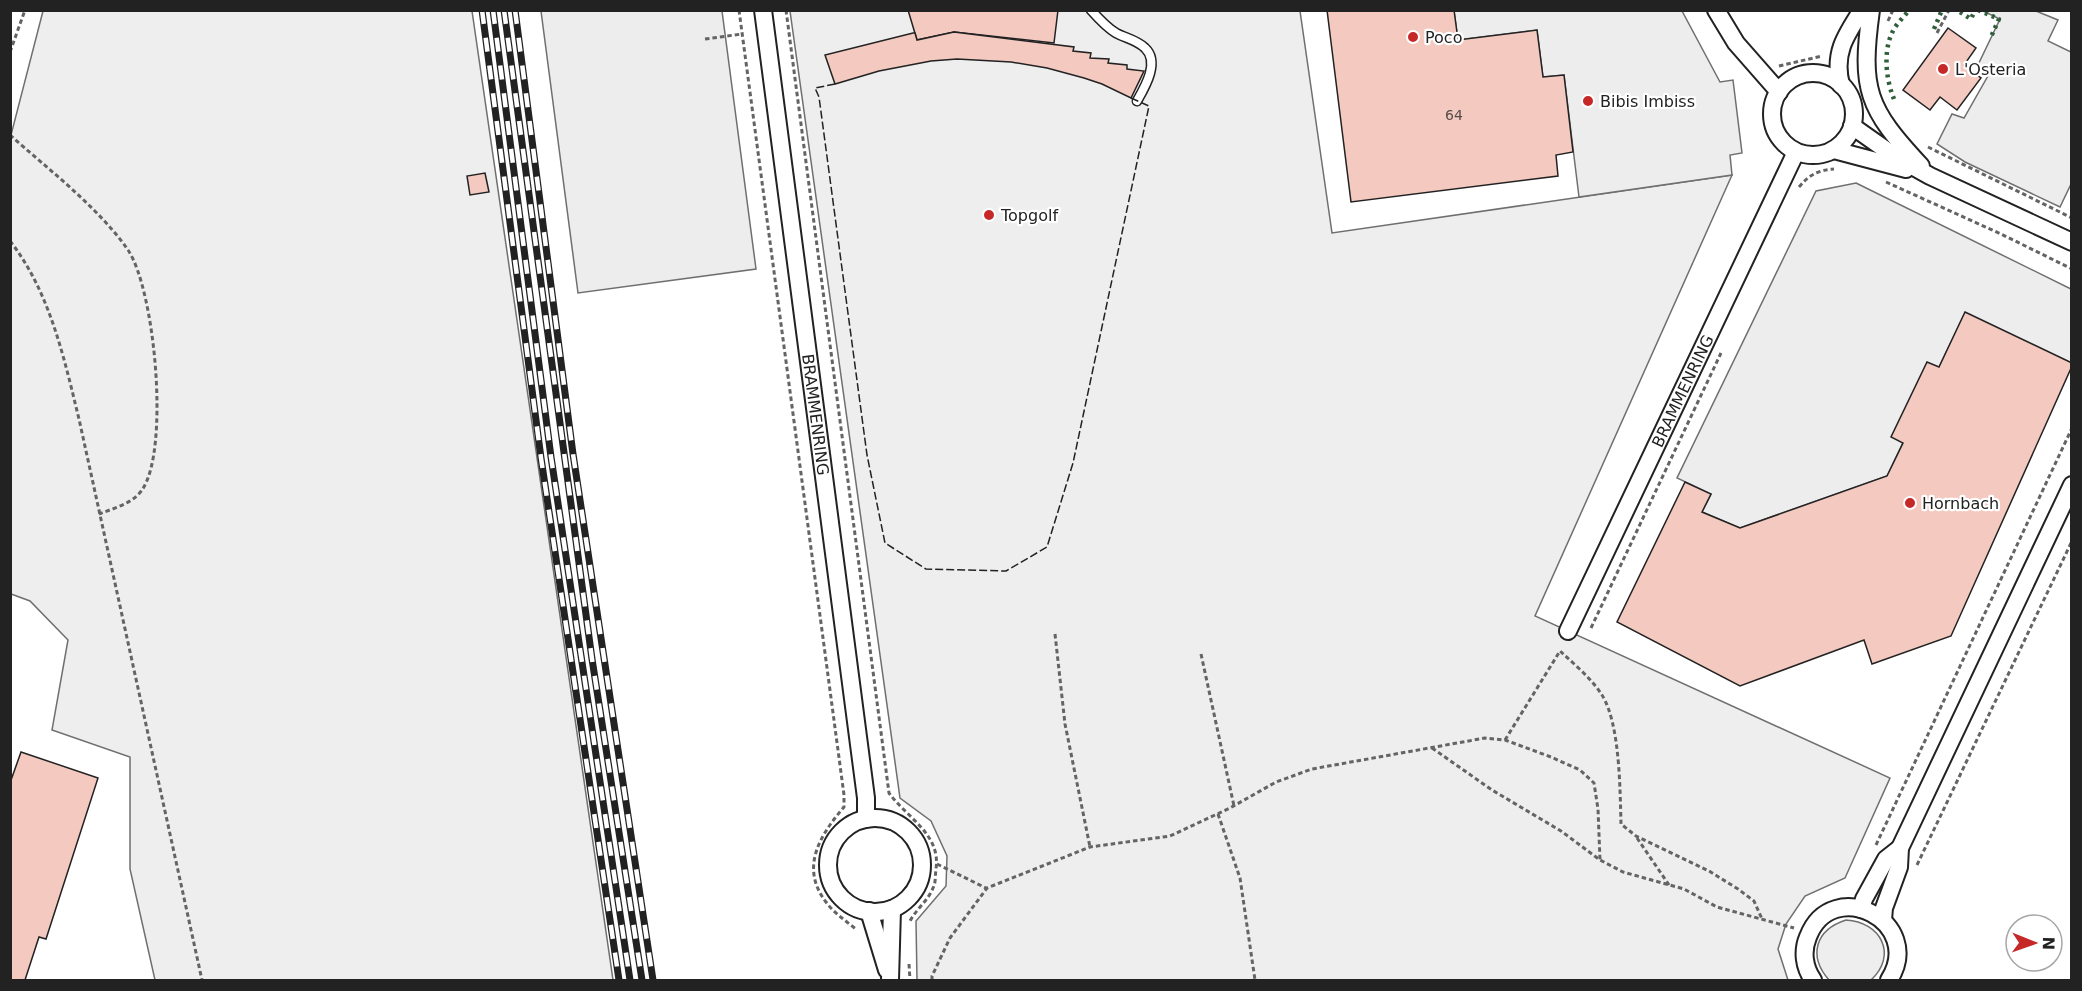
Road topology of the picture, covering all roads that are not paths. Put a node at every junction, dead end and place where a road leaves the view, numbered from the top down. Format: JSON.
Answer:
{"nodes":[{"id":1,"x":763,"y":10,"type":"edge"},
{"id":2,"x":1091,"y":10,"type":"edge"},
{"id":3,"x":1716,"y":10,"type":"edge"},
{"id":4,"x":1862,"y":10,"type":"edge"},
{"id":5,"x":1871,"y":10,"type":"edge"},
{"id":6,"x":1841,"y":85,"type":"junction"},
{"id":7,"x":1779,"y":92,"type":"junction"},
{"id":8,"x":1137,"y":101,"type":"dead end"},
{"id":9,"x":1852,"y":126,"type":"junction"},
{"id":10,"x":1834,"y":150,"type":"junction"},
{"id":11,"x":1796,"y":152,"type":"junction"},
{"id":12,"x":1930,"y":176,"type":"junction"},
{"id":13,"x":2072,"y":242,"type":"edge"},
{"id":14,"x":2072,"y":485,"type":"edge"},
{"id":15,"x":1568,"y":631,"type":"dead end"},
{"id":16,"x":866,"y":819,"type":"junction"},
{"id":17,"x":1900,"y":848,"type":"junction"},
{"id":18,"x":892,"y":909,"type":"junction"},
{"id":19,"x":1861,"y":909,"type":"junction"},
{"id":20,"x":868,"y":911,"type":"junction"},
{"id":21,"x":1882,"y":920,"type":"junction"},
{"id":22,"x":890,"y":979,"type":"edge"},
{"id":23,"x":1813,"y":981,"type":"edge"},
{"id":24,"x":1889,"y":981,"type":"edge"}],
"edges":[{"from":1,"to":16,"type":"street","name":"BRAMMENRING"},
{"from":2,"to":8,"type":"lane"},
{"from":3,"to":7,"type":"street"},
{"from":4,"to":6,"type":"street"},
{"from":5,"to":12,"type":"street"},
{"from":6,"to":7,"type":"street"},
{"from":6,"to":9,"type":"street"},
{"from":7,"to":11,"type":"street"},
{"from":9,"to":10,"type":"street"},
{"from":9,"to":12,"type":"street"},
{"from":10,"to":11,"type":"street"},
{"from":10,"to":12,"type":"street"},
{"from":11,"to":15,"type":"street","name":"BRAMMENRING"},
{"from":12,"to":13,"type":"street"},
{"from":14,"to":17,"type":"street"},
{"from":16,"to":18,"type":"street"},
{"from":16,"to":20,"type":"street"},
{"from":17,"to":19,"type":"street"},
{"from":17,"to":21,"type":"street"},
{"from":18,"to":20,"type":"street"},
{"from":18,"to":22,"type":"street"},
{"from":19,"to":21,"type":"street"},
{"from":19,"to":23,"type":"street"},
{"from":20,"to":22,"type":"street"},
{"from":21,"to":24,"type":"street"}]}
